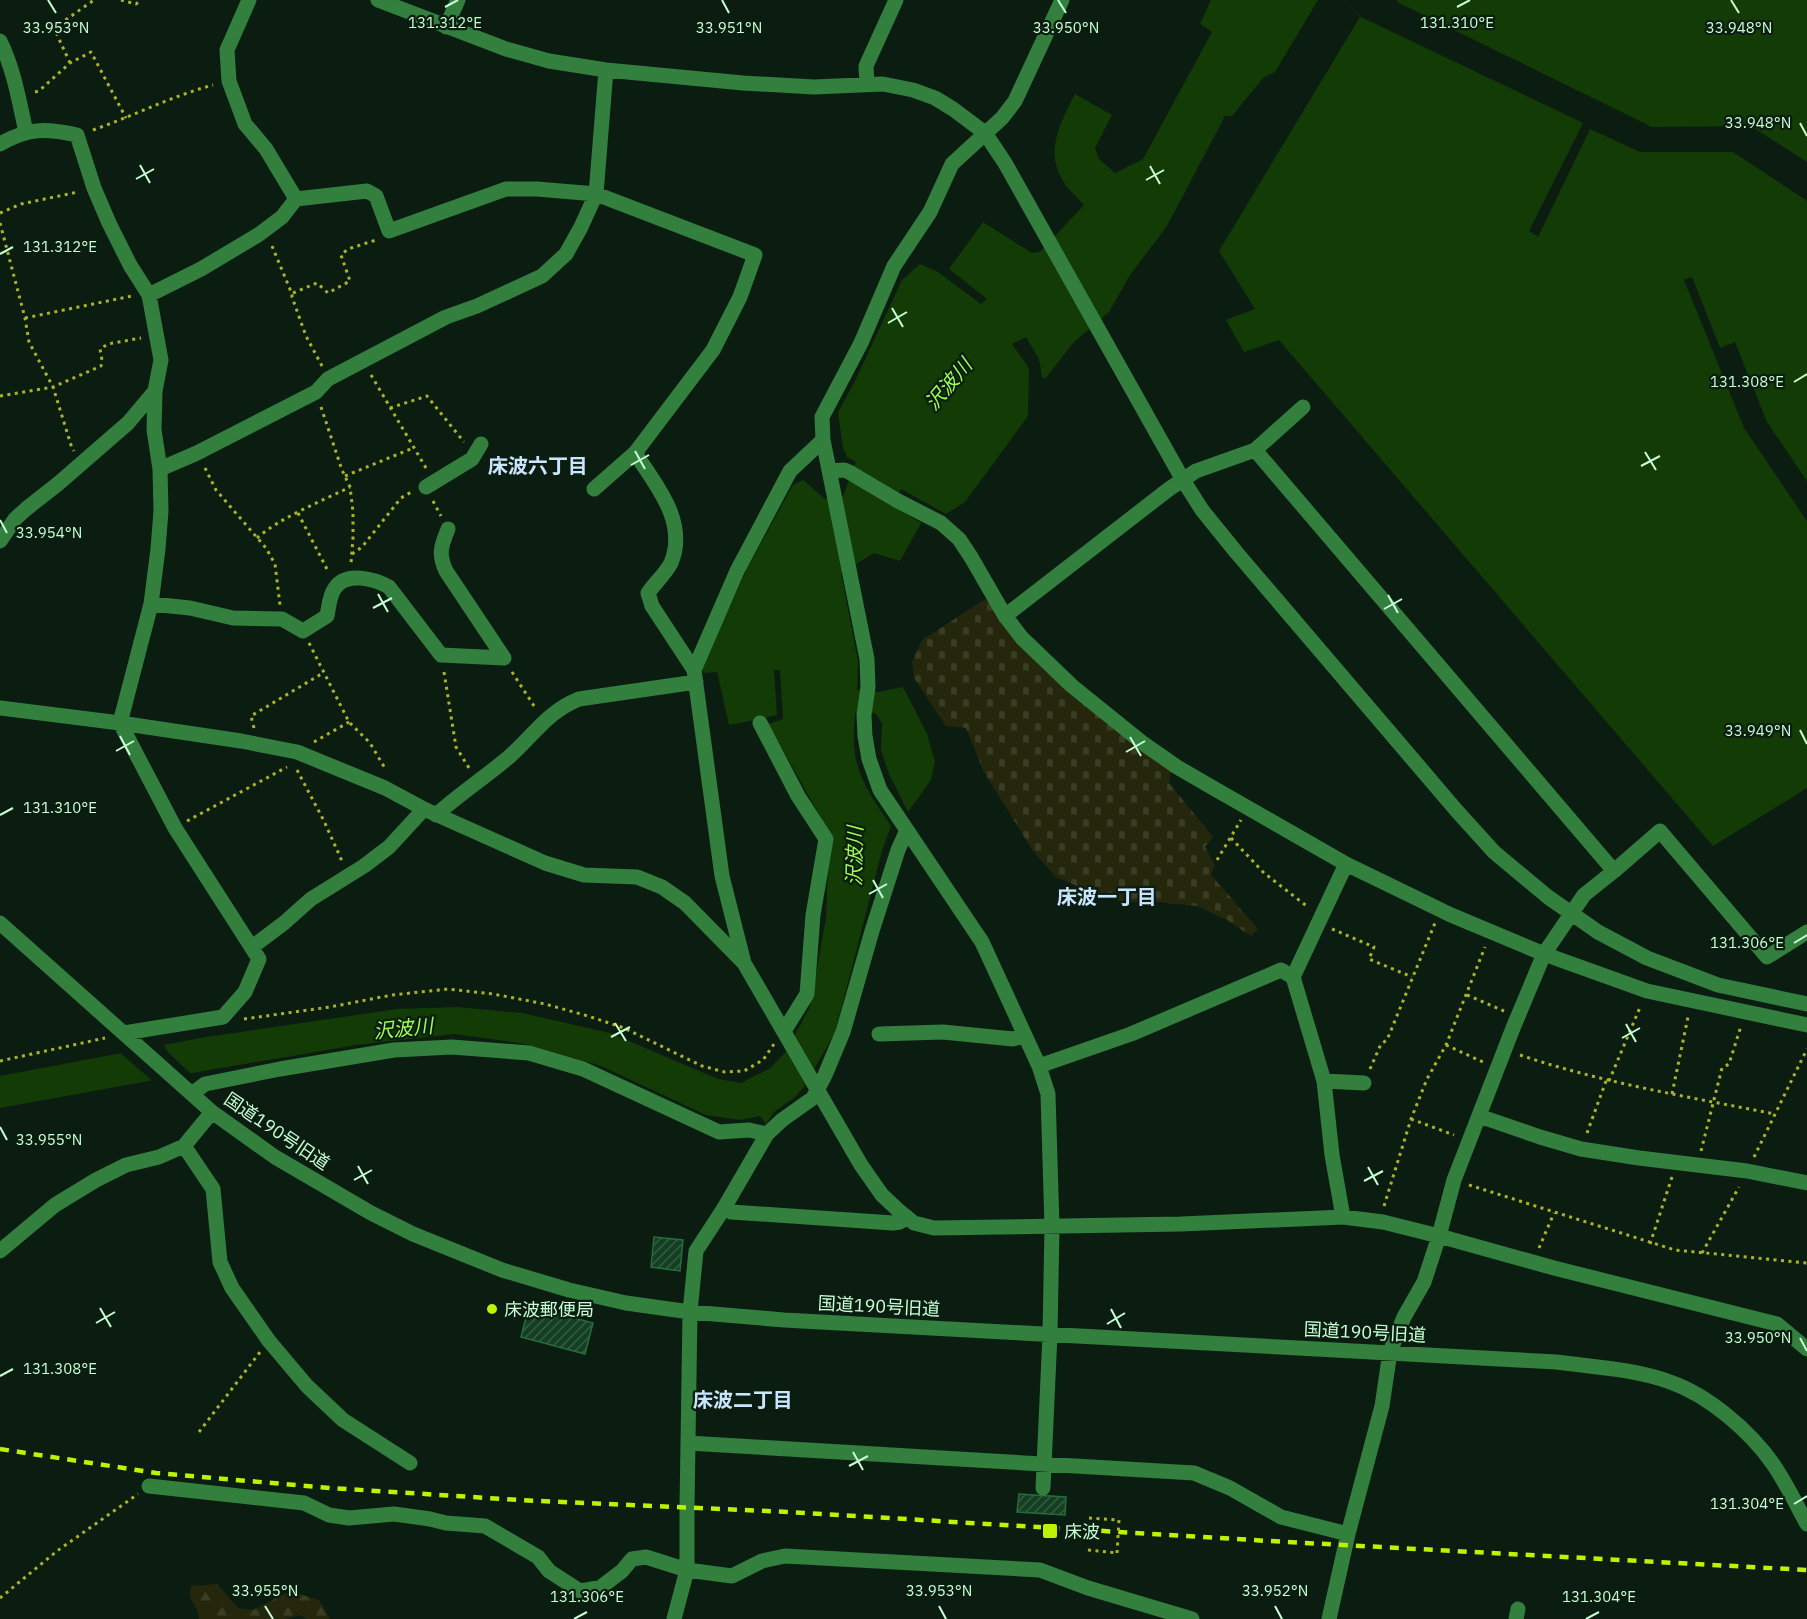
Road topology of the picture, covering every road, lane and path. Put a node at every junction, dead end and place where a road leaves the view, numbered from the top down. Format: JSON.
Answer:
{"nodes":[{"id":1,"x":94,"y":0,"type":"edge"},
{"id":2,"x":121,"y":0,"type":"edge"},
{"id":3,"x":141,"y":0,"type":"edge"},
{"id":4,"x":249,"y":0,"type":"edge"},
{"id":5,"x":378,"y":0,"type":"edge"},
{"id":6,"x":458,"y":0,"type":"edge"},
{"id":7,"x":896,"y":0,"type":"edge"},
{"id":8,"x":1062,"y":0,"type":"edge"},
{"id":9,"x":446,"y":27,"type":"junction"},
{"id":10,"x":0,"y":41,"type":"edge"},
{"id":11,"x":70,"y":63,"type":"junction"},
{"id":12,"x":606,"y":70,"type":"junction"},
{"id":13,"x":230,"y":81,"type":"junction"},
{"id":14,"x":867,"y":84,"type":"junction"},
{"id":15,"x":18,"y":96,"type":"junction"},
{"id":16,"x":126,"y":118,"type":"junction"},
{"id":17,"x":26,"y":132,"type":"junction"},
{"id":18,"x":986,"y":134,"type":"junction"},
{"id":19,"x":77,"y":135,"type":"junction"},
{"id":20,"x":0,"y":144,"type":"edge"},
{"id":21,"x":94,"y":188,"type":"junction"},
{"id":22,"x":596,"y":194,"type":"junction"},
{"id":23,"x":296,"y":199,"type":"junction"},
{"id":24,"x":0,"y":213,"type":"edge"},
{"id":25,"x":0,"y":223,"type":"edge"},
{"id":26,"x":265,"y":230,"type":"junction"},
{"id":27,"x":389,"y":231,"type":"junction"},
{"id":28,"x":148,"y":294,"type":"junction"},
{"id":29,"x":292,"y":294,"type":"junction"},
{"id":30,"x":25,"y":318,"type":"junction"},
{"id":31,"x":157,"y":335,"type":"junction"},
{"id":32,"x":363,"y":360,"type":"junction"},
{"id":33,"x":328,"y":379,"type":"junction"},
{"id":34,"x":53,"y":387,"type":"junction"},
{"id":35,"x":155,"y":391,"type":"junction"},
{"id":36,"x":316,"y":392,"type":"junction"},
{"id":37,"x":0,"y":396,"type":"edge"},
{"id":38,"x":1303,"y":407,"type":"dead end"},
{"id":39,"x":390,"y":408,"type":"junction"},
{"id":40,"x":823,"y":440,"type":"junction"},
{"id":41,"x":413,"y":448,"type":"junction"},
{"id":42,"x":478,"y":450,"type":"joint"},
{"id":43,"x":1255,"y":450,"type":"junction"},
{"id":44,"x":197,"y":453,"type":"junction"},
{"id":45,"x":635,"y":453,"type":"junction"},
{"id":46,"x":81,"y":463,"type":"junction"},
{"id":47,"x":160,"y":469,"type":"junction"},
{"id":48,"x":830,"y":471,"type":"junction"},
{"id":49,"x":345,"y":476,"type":"junction"},
{"id":50,"x":1183,"y":480,"type":"junction"},
{"id":51,"x":431,"y":483,"type":"junction"},
{"id":52,"x":350,"y":487,"type":"junction"},
{"id":53,"x":594,"y":489,"type":"dead end"},
{"id":54,"x":298,"y":513,"type":"junction"},
{"id":55,"x":448,"y":529,"type":"joint"},
{"id":56,"x":257,"y":538,"type":"junction"},
{"id":57,"x":0,"y":541,"type":"edge"},
{"id":58,"x":352,"y":554,"type":"junction"},
{"id":59,"x":341,"y":582,"type":"junction"},
{"id":60,"x":152,"y":604,"type":"junction"},
{"id":61,"x":1005,"y":616,"type":"junction"},
{"id":62,"x":282,"y":618,"type":"junction"},
{"id":63,"x":303,"y":631,"type":"junction"},
{"id":64,"x":441,"y":655,"type":"junction"},
{"id":65,"x":504,"y":658,"type":"junction"},
{"id":66,"x":323,"y":672,"type":"junction"},
{"id":67,"x":695,"y":676,"type":"junction"},
{"id":68,"x":0,"y":708,"type":"edge"},
{"id":69,"x":544,"y":721,"type":"junction"},
{"id":70,"x":349,"y":722,"type":"junction"},
{"id":71,"x":120,"y":723,"type":"junction"},
{"id":72,"x":760,"y":723,"type":"dead end"},
{"id":73,"x":251,"y":743,"type":"junction"},
{"id":74,"x":297,"y":752,"type":"junction"},
{"id":75,"x":476,"y":781,"type":"junction"},
{"id":76,"x":402,"y":797,"type":"junction"},
{"id":77,"x":1248,"y":808,"type":"junction"},
{"id":78,"x":430,"y":812,"type":"junction"},
{"id":79,"x":175,"y":828,"type":"junction"},
{"id":80,"x":907,"y":830,"type":"junction"},
{"id":81,"x":1216,"y":860,"type":"dead end"},
{"id":82,"x":1346,"y":864,"type":"junction"},
{"id":83,"x":1614,"y":871,"type":"junction"},
{"id":84,"x":351,"y":874,"type":"junction"},
{"id":85,"x":1440,"y":910,"type":"junction"},
{"id":86,"x":1572,"y":915,"type":"junction"},
{"id":87,"x":0,"y":923,"type":"edge"},
{"id":88,"x":1490,"y":931,"type":"junction"},
{"id":89,"x":1807,"y":932,"type":"edge"},
{"id":90,"x":252,"y":947,"type":"junction"},
{"id":91,"x":1544,"y":954,"type":"junction"},
{"id":92,"x":744,"y":963,"type":"junction"},
{"id":93,"x":1293,"y":977,"type":"junction"},
{"id":94,"x":1647,"y":991,"type":"junction"},
{"id":95,"x":1467,"y":995,"type":"junction"},
{"id":96,"x":1692,"y":1001,"type":"junction"},
{"id":97,"x":1807,"y":1004,"type":"edge"},
{"id":98,"x":1745,"y":1012,"type":"junction"},
{"id":99,"x":223,"y":1017,"type":"junction"},
{"id":100,"x":1518,"y":1017,"type":"junction"},
{"id":101,"x":1807,"y":1025,"type":"edge"},
{"id":102,"x":785,"y":1033,"type":"junction"},
{"id":103,"x":879,"y":1034,"type":"dead end"},
{"id":104,"x":1025,"y":1035,"type":"junction"},
{"id":105,"x":129,"y":1037,"type":"junction"},
{"id":106,"x":1446,"y":1045,"type":"junction"},
{"id":107,"x":1807,"y":1049,"type":"edge"},
{"id":108,"x":1504,"y":1050,"type":"junction"},
{"id":109,"x":0,"y":1061,"type":"edge"},
{"id":110,"x":1039,"y":1066,"type":"junction"},
{"id":111,"x":1497,"y":1068,"type":"junction"},
{"id":112,"x":1324,"y":1081,"type":"junction"},
{"id":113,"x":1608,"y":1081,"type":"junction"},
{"id":114,"x":1364,"y":1083,"type":"joint"},
{"id":115,"x":816,"y":1087,"type":"junction"},
{"id":116,"x":192,"y":1094,"type":"junction"},
{"id":117,"x":1672,"y":1094,"type":"junction"},
{"id":118,"x":1714,"y":1102,"type":"junction"},
{"id":119,"x":212,"y":1112,"type":"junction"},
{"id":120,"x":1775,"y":1114,"type":"junction"},
{"id":121,"x":1479,"y":1116,"type":"junction"},
{"id":122,"x":1411,"y":1119,"type":"junction"},
{"id":123,"x":759,"y":1133,"type":"junction"},
{"id":124,"x":1469,"y":1141,"type":"junction"},
{"id":125,"x":184,"y":1146,"type":"junction"},
{"id":126,"x":1581,"y":1149,"type":"junction"},
{"id":127,"x":1677,"y":1162,"type":"junction"},
{"id":128,"x":1697,"y":1165,"type":"junction"},
{"id":129,"x":1747,"y":1172,"type":"junction"},
{"id":130,"x":1454,"y":1180,"type":"junction"},
{"id":131,"x":1807,"y":1183,"type":"edge"},
{"id":132,"x":724,"y":1208,"type":"junction"},
{"id":133,"x":1554,"y":1213,"type":"junction"},
{"id":134,"x":1343,"y":1216,"type":"junction"},
{"id":135,"x":907,"y":1217,"type":"junction"},
{"id":136,"x":1383,"y":1222,"type":"junction"},
{"id":137,"x":1052,"y":1227,"type":"junction"},
{"id":138,"x":1439,"y":1236,"type":"junction"},
{"id":139,"x":1650,"y":1244,"type":"junction"},
{"id":140,"x":0,"y":1251,"type":"edge"},
{"id":141,"x":1702,"y":1253,"type":"junction"},
{"id":142,"x":1534,"y":1262,"type":"junction"},
{"id":143,"x":1807,"y":1263,"type":"edge"},
{"id":144,"x":690,"y":1312,"type":"junction"},
{"id":145,"x":1050,"y":1334,"type":"junction"},
{"id":146,"x":268,"y":1341,"type":"junction"},
{"id":147,"x":1807,"y":1349,"type":"edge"},
{"id":148,"x":1390,"y":1352,"type":"junction"},
{"id":149,"x":199,"y":1432,"type":"dead end"},
{"id":150,"x":688,"y":1443,"type":"junction"},
{"id":151,"x":410,"y":1463,"type":"dead end"},
{"id":152,"x":1045,"y":1464,"type":"junction"},
{"id":153,"x":149,"y":1486,"type":"joint"},
{"id":154,"x":1043,"y":1488,"type":"dead end"},
{"id":155,"x":1089,"y":1518,"type":"dead end"},
{"id":156,"x":1807,"y":1524,"type":"edge"},
{"id":157,"x":1348,"y":1534,"type":"junction"},
{"id":158,"x":1088,"y":1550,"type":"dead end"},
{"id":159,"x":687,"y":1570,"type":"junction"},
{"id":160,"x":0,"y":1598,"type":"edge"},
{"id":161,"x":674,"y":1619,"type":"edge"},
{"id":162,"x":1192,"y":1619,"type":"edge"},
{"id":163,"x":1329,"y":1619,"type":"edge"}],
"edges":[{"from":1,"to":11,"type":"path"},
{"from":2,"to":3,"type":"path"},
{"from":4,"to":13,"type":"street"},
{"from":5,"to":9,"type":"street"},
{"from":6,"to":9,"type":"street"},
{"from":7,"to":14,"type":"street"},
{"from":8,"to":18,"type":"street"},
{"from":9,"to":12,"type":"street"},
{"from":10,"to":15,"type":"street"},
{"from":11,"to":15,"type":"path"},
{"from":11,"to":16,"type":"path"},
{"from":12,"to":14,"type":"street"},
{"from":12,"to":22,"type":"street"},
{"from":13,"to":16,"type":"path"},
{"from":13,"to":23,"type":"street"},
{"from":14,"to":18,"type":"street"},
{"from":15,"to":17,"type":"street"},
{"from":16,"to":19,"type":"path"},
{"from":17,"to":19,"type":"street"},
{"from":17,"to":20,"type":"street"},
{"from":18,"to":40,"type":"street"},
{"from":18,"to":50,"type":"street"},
{"from":19,"to":21,"type":"street"},
{"from":21,"to":24,"type":"path"},
{"from":21,"to":28,"type":"street"},
{"from":22,"to":27,"type":"street"},
{"from":22,"to":32,"type":"street"},
{"from":22,"to":45,"type":"street"},
{"from":23,"to":26,"type":"street"},
{"from":23,"to":27,"type":"street"},
{"from":25,"to":30,"type":"path"},
{"from":26,"to":28,"type":"street"},
{"from":26,"to":29,"type":"path"},
{"from":27,"to":29,"type":"path"},
{"from":28,"to":30,"type":"path"},
{"from":28,"to":31,"type":"street"},
{"from":29,"to":33,"type":"path"},
{"from":30,"to":34,"type":"path"},
{"from":31,"to":34,"type":"path"},
{"from":31,"to":35,"type":"street"},
{"from":32,"to":33,"type":"street"},
{"from":32,"to":39,"type":"path"},
{"from":33,"to":36,"type":"street"},
{"from":34,"to":37,"type":"path"},
{"from":34,"to":46,"type":"path"},
{"from":35,"to":46,"type":"street"},
{"from":35,"to":47,"type":"street"},
{"from":36,"to":44,"type":"street"},
{"from":36,"to":49,"type":"path"},
{"from":38,"to":43,"type":"street"},
{"from":39,"to":41,"type":"path"},
{"from":39,"to":42,"type":"path"},
{"from":40,"to":48,"type":"street"},
{"from":40,"to":67,"type":"street"},
{"from":41,"to":49,"type":"path"},
{"from":41,"to":51,"type":"path"},
{"from":42,"to":51,"type":"street"},
{"from":43,"to":50,"type":"street"},
{"from":43,"to":83,"type":"street"},
{"from":44,"to":47,"type":"street"},
{"from":44,"to":56,"type":"path"},
{"from":45,"to":53,"type":"street"},
{"from":45,"to":67,"type":"street"},
{"from":46,"to":57,"type":"street"},
{"from":47,"to":60,"type":"street"},
{"from":48,"to":61,"type":"street"},
{"from":48,"to":80,"type":"street"},
{"from":49,"to":52,"type":"path"},
{"from":50,"to":61,"type":"street"},
{"from":50,"to":86,"type":"street"},
{"from":51,"to":55,"type":"path"},
{"from":51,"to":58,"type":"path"},
{"from":52,"to":54,"type":"path"},
{"from":52,"to":58,"type":"path"},
{"from":54,"to":56,"type":"path"},
{"from":54,"to":59,"type":"path"},
{"from":55,"to":65,"type":"street"},
{"from":56,"to":62,"type":"path"},
{"from":58,"to":59,"type":"path"},
{"from":59,"to":63,"type":"street"},
{"from":59,"to":64,"type":"street"},
{"from":60,"to":62,"type":"street"},
{"from":60,"to":71,"type":"street"},
{"from":61,"to":77,"type":"street"},
{"from":62,"to":63,"type":"street"},
{"from":63,"to":66,"type":"path"},
{"from":64,"to":65,"type":"street"},
{"from":64,"to":75,"type":"path"},
{"from":65,"to":69,"type":"path"},
{"from":66,"to":70,"type":"path"},
{"from":66,"to":73,"type":"path"},
{"from":67,"to":69,"type":"street"},
{"from":67,"to":92,"type":"street"},
{"from":68,"to":71,"type":"street"},
{"from":69,"to":75,"type":"street"},
{"from":70,"to":74,"type":"path"},
{"from":70,"to":76,"type":"path"},
{"from":71,"to":73,"type":"street"},
{"from":71,"to":79,"type":"street"},
{"from":72,"to":102,"type":"street"},
{"from":73,"to":74,"type":"street"},
{"from":74,"to":76,"type":"street"},
{"from":75,"to":78,"type":"street"},
{"from":76,"to":78,"type":"street"},
{"from":77,"to":81,"type":"path"},
{"from":77,"to":82,"type":"street"},
{"from":78,"to":84,"type":"street"},
{"from":78,"to":92,"type":"street"},
{"from":79,"to":84,"type":"path"},
{"from":79,"to":90,"type":"street"},
{"from":80,"to":104,"type":"street"},
{"from":80,"to":115,"type":"street"},
{"from":82,"to":85,"type":"street"},
{"from":82,"to":93,"type":"street"},
{"from":83,"to":86,"type":"street"},
{"from":83,"to":89,"type":"street"},
{"from":84,"to":90,"type":"street"},
{"from":85,"to":88,"type":"street"},
{"from":85,"to":114,"type":"path"},
{"from":86,"to":91,"type":"street"},
{"from":86,"to":97,"type":"street"},
{"from":87,"to":105,"type":"street","name":"国道190号旧道"},
{"from":88,"to":91,"type":"street"},
{"from":88,"to":95,"type":"path"},
{"from":90,"to":99,"type":"street"},
{"from":91,"to":94,"type":"street"},
{"from":91,"to":100,"type":"street"},
{"from":92,"to":102,"type":"street"},
{"from":93,"to":110,"type":"street"},
{"from":93,"to":112,"type":"street"},
{"from":94,"to":96,"type":"street"},
{"from":94,"to":113,"type":"path"},
{"from":95,"to":100,"type":"path"},
{"from":95,"to":106,"type":"path"},
{"from":96,"to":98,"type":"street"},
{"from":96,"to":117,"type":"path"},
{"from":98,"to":101,"type":"street"},
{"from":98,"to":118,"type":"path"},
{"from":99,"to":102,"type":"path"},
{"from":99,"to":105,"type":"street"},
{"from":100,"to":108,"type":"street"},
{"from":102,"to":115,"type":"street"},
{"from":103,"to":104,"type":"street"},
{"from":104,"to":110,"type":"street"},
{"from":105,"to":109,"type":"path"},
{"from":105,"to":116,"type":"street","name":"国道190号旧道"},
{"from":106,"to":111,"type":"path"},
{"from":106,"to":122,"type":"path"},
{"from":107,"to":120,"type":"path"},
{"from":108,"to":111,"type":"street"},
{"from":108,"to":113,"type":"path"},
{"from":110,"to":137,"type":"street"},
{"from":111,"to":121,"type":"street"},
{"from":112,"to":114,"type":"street"},
{"from":112,"to":134,"type":"street"},
{"from":113,"to":117,"type":"path"},
{"from":113,"to":126,"type":"path"},
{"from":115,"to":123,"type":"street"},
{"from":115,"to":135,"type":"street"},
{"from":116,"to":119,"type":"street","name":"国道190号旧道"},
{"from":116,"to":123,"type":"street"},
{"from":117,"to":118,"type":"path"},
{"from":118,"to":120,"type":"path"},
{"from":118,"to":128,"type":"path"},
{"from":119,"to":125,"type":"street"},
{"from":119,"to":144,"type":"street","name":"国道190号旧道"},
{"from":120,"to":129,"type":"path"},
{"from":121,"to":124,"type":"street"},
{"from":121,"to":126,"type":"street"},
{"from":122,"to":124,"type":"path"},
{"from":122,"to":136,"type":"path"},
{"from":123,"to":132,"type":"street"},
{"from":124,"to":130,"type":"street"},
{"from":125,"to":140,"type":"street"},
{"from":125,"to":146,"type":"street"},
{"from":126,"to":127,"type":"street"},
{"from":127,"to":128,"type":"street"},
{"from":127,"to":139,"type":"path"},
{"from":128,"to":129,"type":"street"},
{"from":129,"to":131,"type":"street"},
{"from":129,"to":141,"type":"path"},
{"from":130,"to":133,"type":"path"},
{"from":130,"to":138,"type":"street"},
{"from":132,"to":135,"type":"street"},
{"from":132,"to":144,"type":"street"},
{"from":133,"to":139,"type":"path"},
{"from":133,"to":142,"type":"path"},
{"from":134,"to":136,"type":"street"},
{"from":134,"to":137,"type":"street"},
{"from":135,"to":137,"type":"street"},
{"from":136,"to":138,"type":"street"},
{"from":137,"to":145,"type":"street"},
{"from":138,"to":142,"type":"street"},
{"from":138,"to":148,"type":"street"},
{"from":139,"to":141,"type":"path"},
{"from":141,"to":143,"type":"path"},
{"from":142,"to":147,"type":"street"},
{"from":144,"to":145,"type":"street","name":"国道190号旧道"},
{"from":144,"to":150,"type":"street"},
{"from":145,"to":148,"type":"street","name":"国道190号旧道"},
{"from":145,"to":152,"type":"street"},
{"from":146,"to":149,"type":"path"},
{"from":146,"to":151,"type":"street"},
{"from":148,"to":156,"type":"street","name":"国道190号旧道"},
{"from":148,"to":157,"type":"street"},
{"from":150,"to":152,"type":"street"},
{"from":150,"to":159,"type":"street"},
{"from":152,"to":154,"type":"street"},
{"from":152,"to":157,"type":"street"},
{"from":153,"to":159,"type":"street"},
{"from":153,"to":160,"type":"path"},
{"from":155,"to":158,"type":"path","bridge":true},
{"from":157,"to":163,"type":"street"},
{"from":159,"to":161,"type":"street"},
{"from":159,"to":162,"type":"street"}]}
